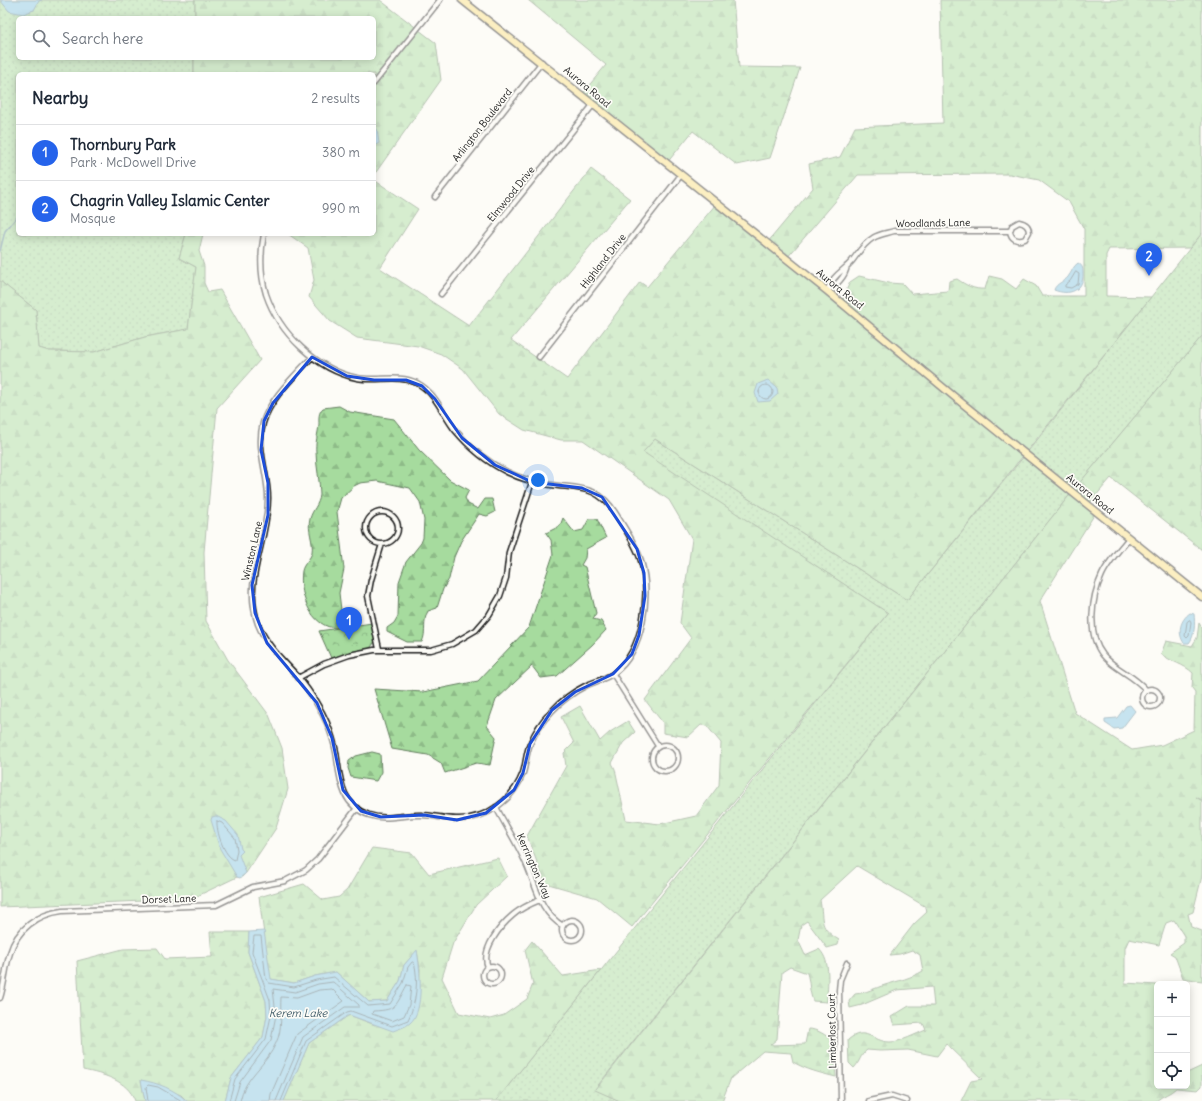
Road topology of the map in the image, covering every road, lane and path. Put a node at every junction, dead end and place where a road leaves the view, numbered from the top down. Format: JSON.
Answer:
{"nodes":[{"id":1,"x":440,"y":0,"type":"edge"},
{"id":2,"x":462,"y":0,"type":"edge"},
{"id":3,"x":542,"y":62,"type":"junction"},
{"id":4,"x":376,"y":80,"type":"edge"},
{"id":5,"x":593,"y":105,"type":"junction"},
{"id":6,"x":681,"y":175,"type":"junction"},
{"id":7,"x":436,"y":197,"type":"dead end"},
{"id":8,"x":1010,"y":231,"type":"junction"},
{"id":9,"x":264,"y":236,"type":"edge"},
{"id":10,"x":827,"y":291,"type":"junction"},
{"id":11,"x":441,"y":294,"type":"dead end"},
{"id":12,"x":312,"y":357,"type":"junction"},
{"id":13,"x":538,"y":357,"type":"dead end"},
{"id":14,"x":532,"y":482,"type":"junction"},
{"id":15,"x":1129,"y":538,"type":"junction"},
{"id":16,"x":382,"y":544,"type":"junction"},
{"id":17,"x":1202,"y":597,"type":"edge"},
{"id":18,"x":379,"y":649,"type":"junction"},
{"id":19,"x":613,"y":674,"type":"junction"},
{"id":20,"x":298,"y":678,"type":"junction"},
{"id":21,"x":1146,"y":690,"type":"junction"},
{"id":22,"x":658,"y":746,"type":"junction"},
{"id":23,"x":496,"y":807,"type":"junction"},
{"id":24,"x":357,"y":808,"type":"junction"},
{"id":25,"x":540,"y":900,"type":"junction"},
{"id":26,"x":563,"y":926,"type":"junction"},
{"id":27,"x":846,"y":963,"type":"dead end"},
{"id":28,"x":488,"y":967,"type":"junction"},
{"id":29,"x":0,"y":998,"type":"edge"},
{"id":30,"x":841,"y":1101,"type":"edge"},
{"id":31,"x":868,"y":1101,"type":"edge"},
{"id":32,"x":907,"y":1101,"type":"edge"}],
"edges":[{"from":1,"to":4,"type":"street"},
{"from":2,"to":3,"type":"main road","name":"Aurora Road"},
{"from":3,"to":5,"type":"main road","name":"Aurora Road"},
{"from":3,"to":7,"type":"street","name":"Arlington Boulevard"},
{"from":5,"to":6,"type":"main road","name":"Aurora Road"},
{"from":5,"to":11,"type":"street","name":"Elmwood Drive"},
{"from":6,"to":10,"type":"main road","name":"Aurora Road"},
{"from":6,"to":13,"type":"street","name":"Highland Drive"},
{"from":8,"to":8,"type":"street","name":"Woodlands Lane"},
{"from":8,"to":10,"type":"street","name":"Woodlands Lane"},
{"from":9,"to":12,"type":"street"},
{"from":10,"to":15,"type":"main road","name":"Aurora Road"},
{"from":12,"to":14,"type":"street"},
{"from":12,"to":20,"type":"street","name":"Winston Lane"},
{"from":14,"to":18,"type":"street"},
{"from":14,"to":19,"type":"street"},
{"from":15,"to":17,"type":"main road","name":"Aurora Road"},
{"from":15,"to":21,"type":"street"},
{"from":16,"to":16,"type":"street"},
{"from":16,"to":18,"type":"street"},
{"from":18,"to":20,"type":"street"},
{"from":19,"to":22,"type":"street"},
{"from":19,"to":23,"type":"street"},
{"from":20,"to":24,"type":"street","name":"Winston Lane"},
{"from":21,"to":21,"type":"street"},
{"from":22,"to":22,"type":"street"},
{"from":23,"to":24,"type":"street"},
{"from":23,"to":25,"type":"street","name":"Kerrington Way"},
{"from":24,"to":29,"type":"street","name":"Dorset Lane"},
{"from":25,"to":26,"type":"street","name":"Kerrington Way"},
{"from":25,"to":28,"type":"street"},
{"from":26,"to":26,"type":"street","name":"Kerrington Way"},
{"from":27,"to":30,"type":"street","name":"Limberlost Court"},
{"from":28,"to":28,"type":"street"},
{"from":31,"to":32,"type":"street"}]}
